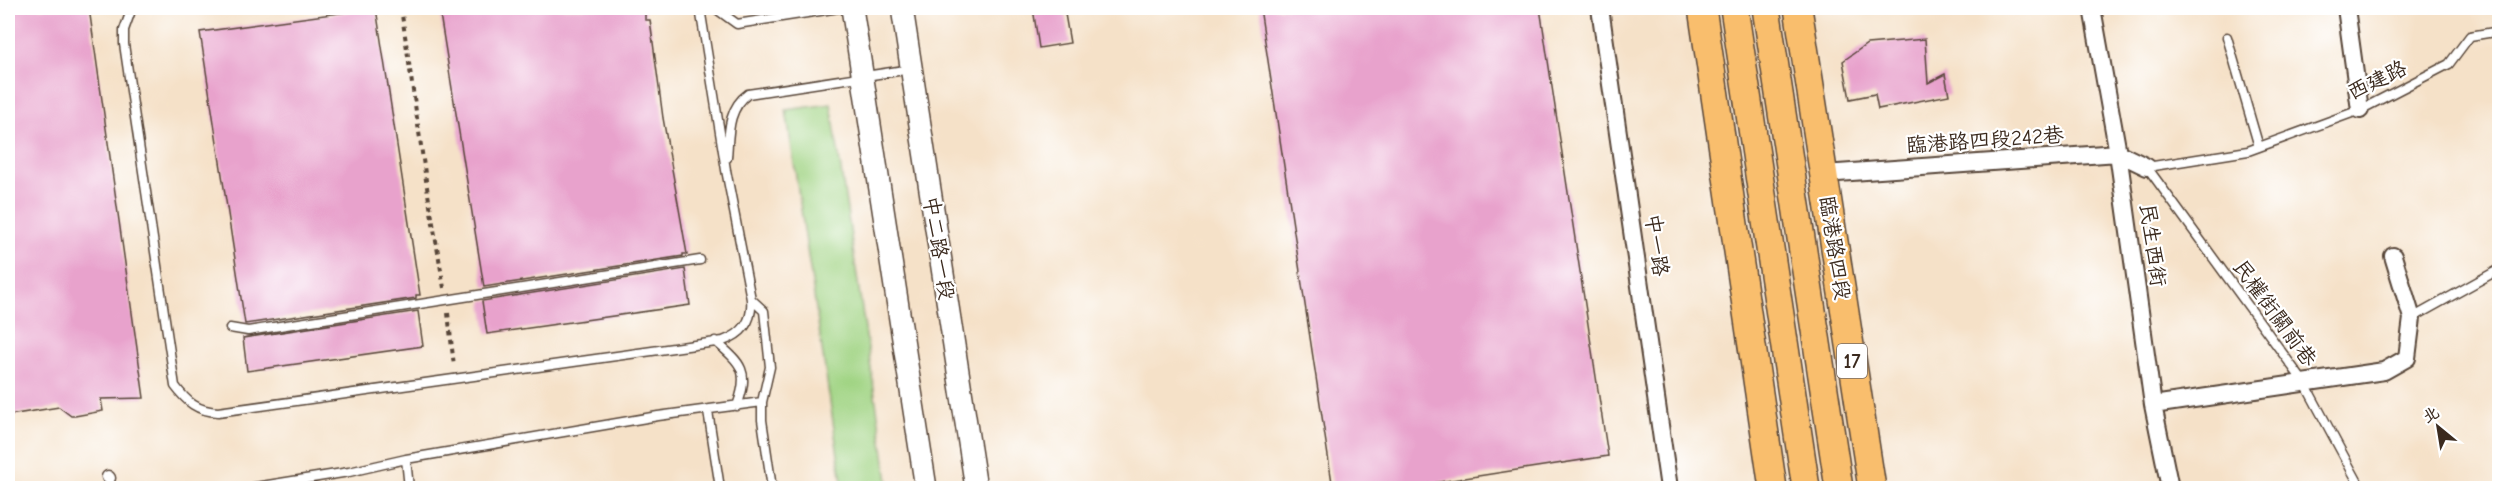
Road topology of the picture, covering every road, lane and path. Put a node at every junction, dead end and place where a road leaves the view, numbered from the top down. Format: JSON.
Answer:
{"nodes":[{"id":1,"x":132,"y":8,"type":"edge"},
{"id":2,"x":401,"y":8,"type":"edge"},
{"id":3,"x":700,"y":8,"type":"edge"},
{"id":4,"x":715,"y":8,"type":"edge"},
{"id":5,"x":839,"y":8,"type":"edge"},
{"id":6,"x":852,"y":8,"type":"edge"},
{"id":7,"x":902,"y":8,"type":"edge"},
{"id":8,"x":1600,"y":8,"type":"edge"},
{"id":9,"x":1702,"y":8,"type":"edge"},
{"id":10,"x":1734,"y":8,"type":"edge"},
{"id":11,"x":1766,"y":8,"type":"edge"},
{"id":12,"x":1798,"y":8,"type":"edge"},
{"id":13,"x":2092,"y":8,"type":"edge"},
{"id":14,"x":2346,"y":8,"type":"edge"},
{"id":15,"x":2499,"y":31,"type":"edge"},
{"id":16,"x":2227,"y":37,"type":"dead end"},
{"id":17,"x":912,"y":68,"type":"junction"},
{"id":18,"x":863,"y":77,"type":"junction"},
{"id":19,"x":2360,"y":110,"type":"junction"},
{"id":20,"x":2259,"y":147,"type":"junction"},
{"id":21,"x":2118,"y":153,"type":"junction"},
{"id":22,"x":2146,"y":167,"type":"junction"},
{"id":23,"x":726,"y":170,"type":"junction"},
{"id":24,"x":1824,"y":174,"type":"junction"},
{"id":25,"x":2392,"y":256,"type":"dead end"},
{"id":26,"x":700,"y":260,"type":"dead end"},
{"id":27,"x":2499,"y":269,"type":"edge"},
{"id":28,"x":751,"y":299,"type":"junction"},
{"id":29,"x":446,"y":300,"type":"junction"},
{"id":30,"x":2412,"y":318,"type":"junction"},
{"id":31,"x":230,"y":328,"type":"dead end"},
{"id":32,"x":715,"y":341,"type":"junction"},
{"id":33,"x":456,"y":378,"type":"junction"},
{"id":34,"x":2306,"y":384,"type":"junction"},
{"id":35,"x":762,"y":402,"type":"junction"},
{"id":36,"x":2153,"y":405,"type":"junction"},
{"id":37,"x":737,"y":406,"type":"junction"},
{"id":38,"x":708,"y":411,"type":"junction"},
{"id":39,"x":406,"y":459,"type":"junction"},
{"id":40,"x":249,"y":489,"type":"edge"},
{"id":41,"x":409,"y":489,"type":"edge"},
{"id":42,"x":720,"y":489,"type":"edge"},
{"id":43,"x":772,"y":489,"type":"edge"},
{"id":44,"x":926,"y":489,"type":"edge"},
{"id":45,"x":976,"y":489,"type":"edge"},
{"id":46,"x":1669,"y":489,"type":"edge"},
{"id":47,"x":1773,"y":489,"type":"edge"},
{"id":48,"x":1806,"y":489,"type":"edge"},
{"id":49,"x":1839,"y":489,"type":"edge"},
{"id":50,"x":1872,"y":489,"type":"edge"},
{"id":51,"x":2170,"y":489,"type":"edge"},
{"id":52,"x":2361,"y":489,"type":"edge"}],
"edges":[{"from":1,"to":33,"type":"lane"},
{"from":2,"to":29,"type":"path"},
{"from":3,"to":23,"type":"lane"},
{"from":4,"to":5,"type":"lane"},
{"from":6,"to":18,"type":"street"},
{"from":7,"to":17,"type":"street","name":"中二路一段"},
{"from":8,"to":46,"type":"street","name":"中一路"},
{"from":9,"to":47,"type":"main road"},
{"from":10,"to":48,"type":"main road"},
{"from":11,"to":49,"type":"main road","name":"臨港路四段","number":"17"},
{"from":12,"to":24,"type":"main road","name":"臨港路四段","number":"17"},
{"from":13,"to":21,"type":"street","name":"民生西街"},
{"from":14,"to":19,"type":"street"},
{"from":15,"to":19,"type":"lane","name":"西建路"},
{"from":16,"to":20,"type":"lane"},
{"from":17,"to":18,"type":"lane"},
{"from":17,"to":45,"type":"street","name":"中二路一段"},
{"from":18,"to":23,"type":"lane"},
{"from":18,"to":44,"type":"street"},
{"from":19,"to":20,"type":"lane","name":"西建路"},
{"from":20,"to":22,"type":"lane","name":"西建路"},
{"from":21,"to":22,"type":"street"},
{"from":21,"to":24,"type":"street","name":"臨港路四段242巷"},
{"from":21,"to":36,"type":"street","name":"民生西街"},
{"from":22,"to":34,"type":"lane","name":"民權街關前巷"},
{"from":23,"to":28,"type":"lane"},
{"from":24,"to":50,"type":"main road","name":"臨港路四段","number":"17"},
{"from":25,"to":30,"type":"street"},
{"from":26,"to":29,"type":"lane"},
{"from":27,"to":30,"type":"lane"},
{"from":28,"to":32,"type":"lane"},
{"from":28,"to":35,"type":"lane"},
{"from":29,"to":31,"type":"lane"},
{"from":29,"to":33,"type":"path"},
{"from":30,"to":34,"type":"street"},
{"from":32,"to":33,"type":"lane"},
{"from":32,"to":37,"type":"lane"},
{"from":34,"to":36,"type":"street"},
{"from":34,"to":52,"type":"lane","name":"民權街關前巷"},
{"from":35,"to":37,"type":"lane"},
{"from":35,"to":43,"type":"lane"},
{"from":36,"to":51,"type":"street","name":"民生西街"},
{"from":37,"to":38,"type":"lane"},
{"from":38,"to":39,"type":"lane"},
{"from":38,"to":42,"type":"lane"},
{"from":39,"to":40,"type":"lane"},
{"from":39,"to":41,"type":"lane"}]}
